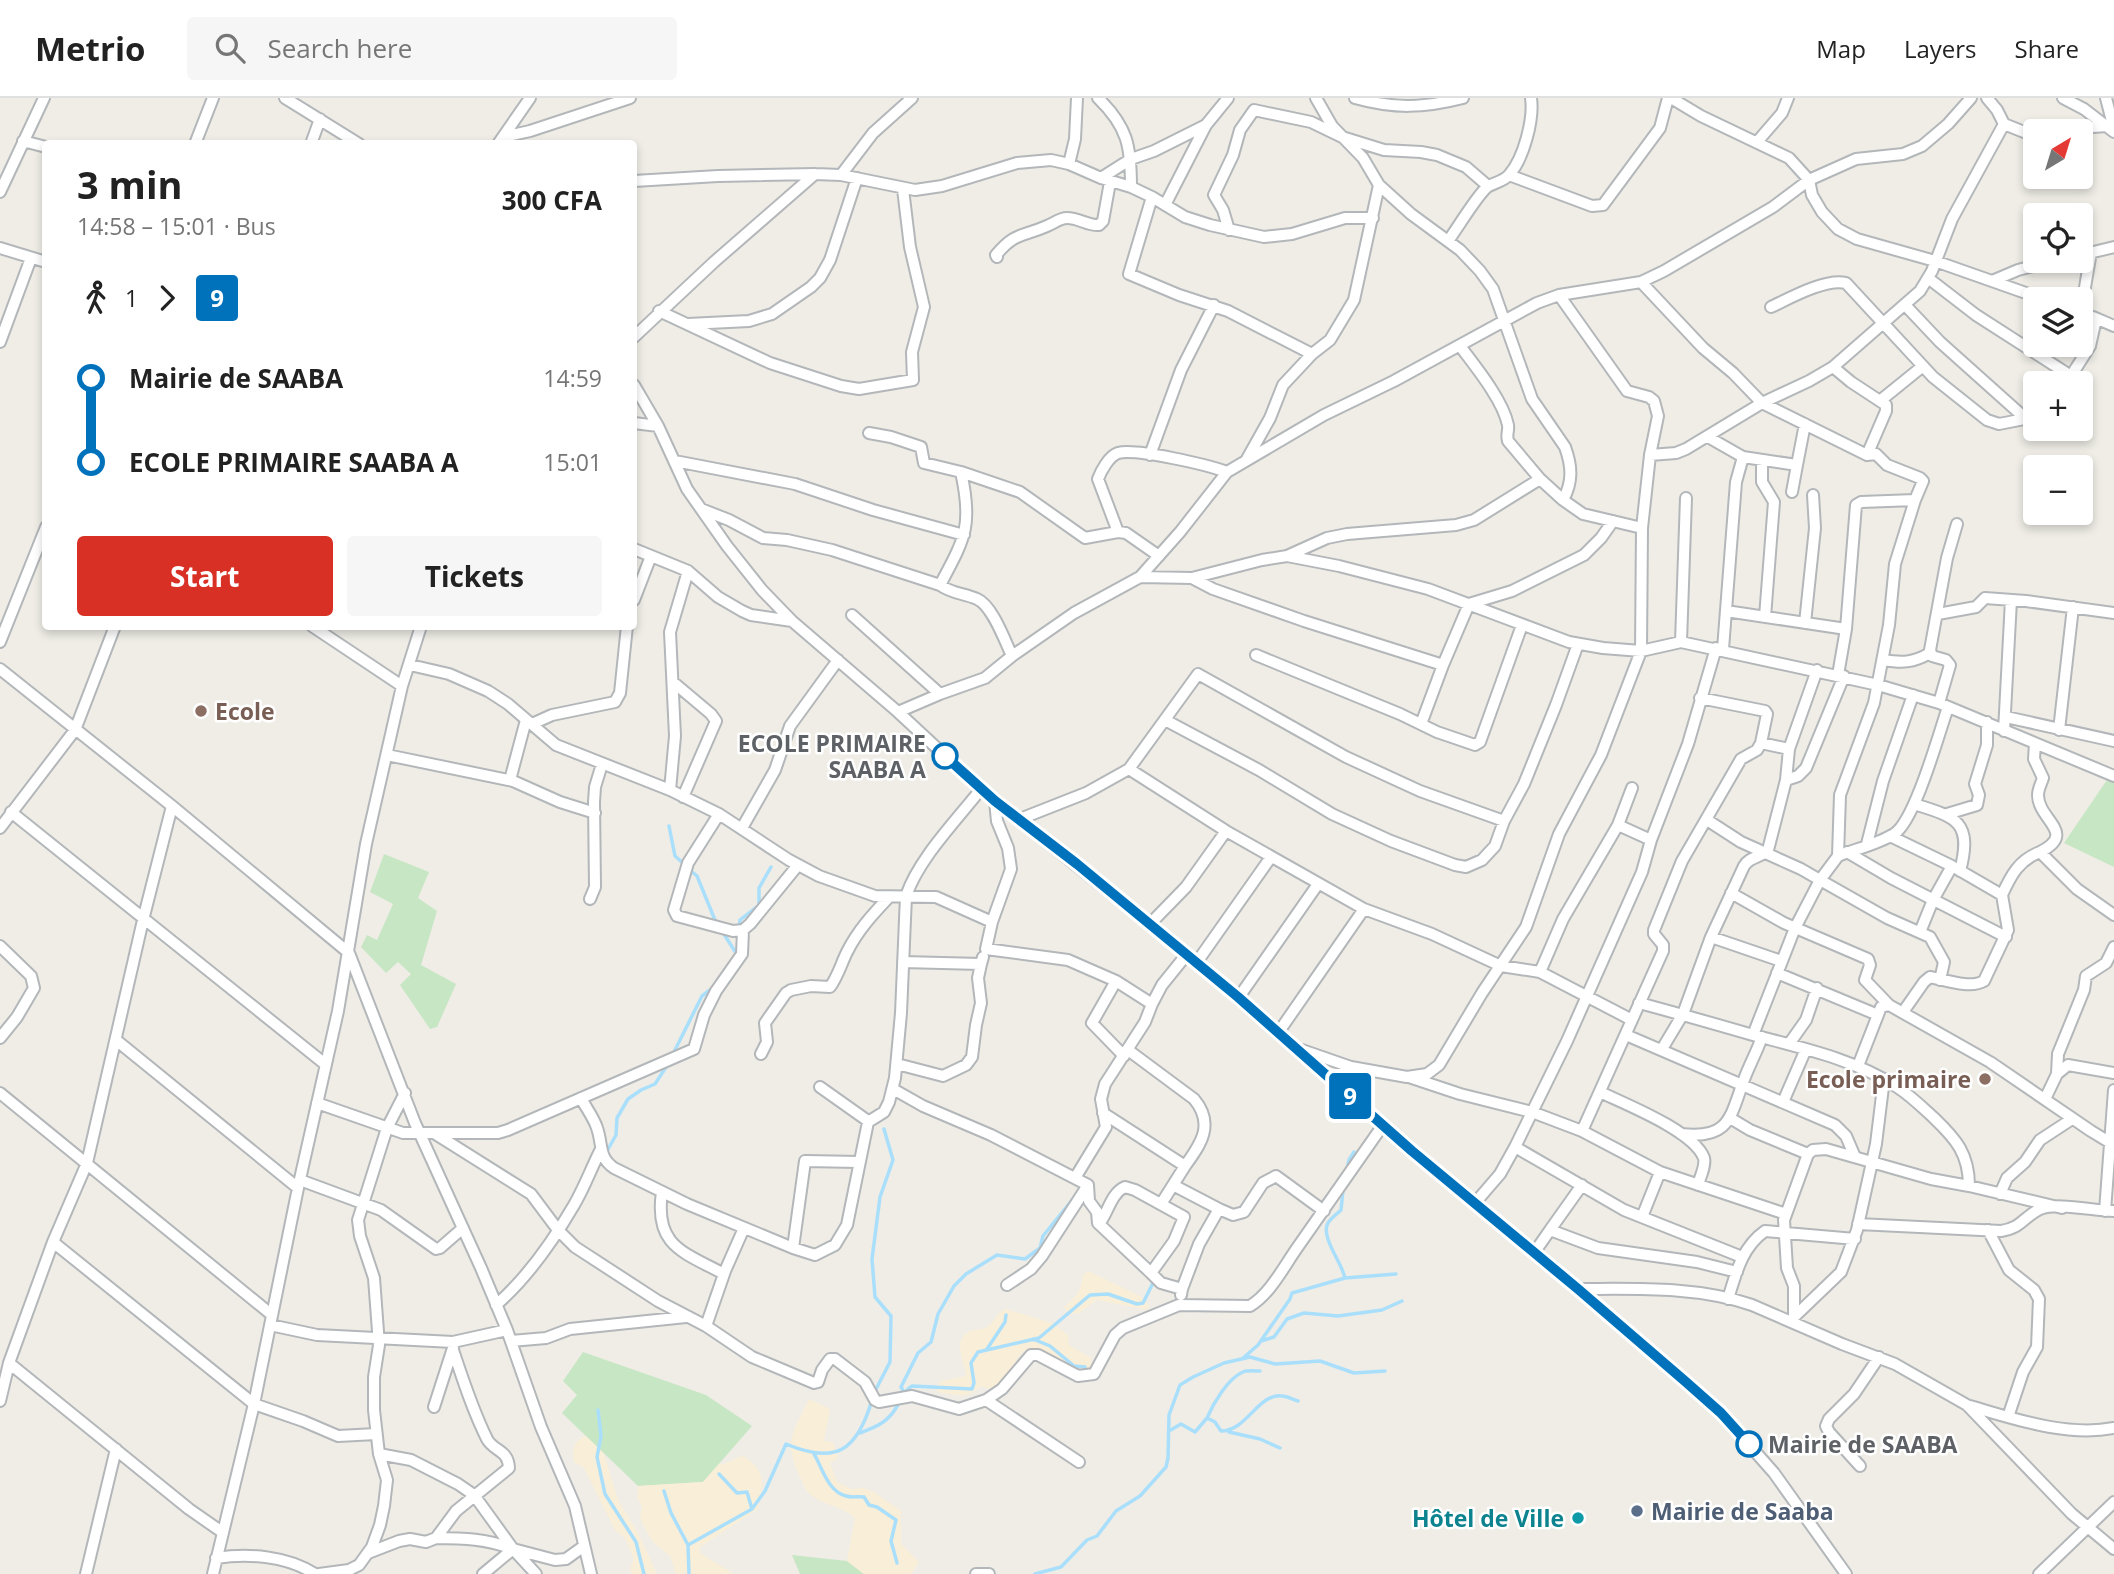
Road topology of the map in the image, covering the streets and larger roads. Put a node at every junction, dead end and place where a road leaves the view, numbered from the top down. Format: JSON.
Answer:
{"nodes":[{"id":1,"x":44,"y":98,"type":"edge"},
{"id":2,"x":213,"y":98,"type":"edge"},
{"id":3,"x":285,"y":98,"type":"edge"},
{"id":4,"x":530,"y":98,"type":"edge"},
{"id":5,"x":630,"y":98,"type":"edge"},
{"id":6,"x":1077,"y":98,"type":"edge"},
{"id":7,"x":1098,"y":98,"type":"edge"},
{"id":8,"x":1228,"y":98,"type":"edge"},
{"id":9,"x":1315,"y":98,"type":"edge"},
{"id":10,"x":1355,"y":98,"type":"edge"},
{"id":11,"x":1463,"y":98,"type":"edge"},
{"id":12,"x":1531,"y":98,"type":"edge"},
{"id":13,"x":1669,"y":98,"type":"edge"},
{"id":14,"x":1788,"y":98,"type":"edge"},
{"id":15,"x":1971,"y":98,"type":"edge"},
{"id":16,"x":1987,"y":98,"type":"edge"},
{"id":17,"x":2063,"y":98,"type":"edge"},
{"id":18,"x":2106,"y":98,"type":"edge"},
{"id":19,"x":911,"y":99,"type":"edge"},
{"id":20,"x":320,"y":119,"type":"junction"},
{"id":21,"x":2004,"y":124,"type":"junction"},
{"id":22,"x":1206,"y":125,"type":"junction"},
{"id":23,"x":2112,"y":129,"type":"edge"},
{"id":24,"x":2093,"y":130,"type":"edge"},
{"id":25,"x":2023,"y":132,"type":"edge"},
{"id":26,"x":1342,"y":137,"type":"junction"},
{"id":27,"x":197,"y":140,"type":"edge"},
{"id":28,"x":312,"y":140,"type":"edge"},
{"id":29,"x":353,"y":140,"type":"edge"},
{"id":30,"x":501,"y":140,"type":"edge"},
{"id":31,"x":23,"y":141,"type":"junction"},
{"id":32,"x":1757,"y":142,"type":"junction"},
{"id":33,"x":42,"y":147,"type":"edge"},
{"id":34,"x":1131,"y":159,"type":"junction"},
{"id":35,"x":1069,"y":164,"type":"junction"},
{"id":36,"x":815,"y":174,"type":"junction"},
{"id":37,"x":841,"y":175,"type":"junction"},
{"id":38,"x":1509,"y":175,"type":"junction"},
{"id":39,"x":857,"y":178,"type":"junction"},
{"id":40,"x":1106,"y":180,"type":"junction"},
{"id":41,"x":1809,"y":180,"type":"junction"},
{"id":42,"x":637,"y":181,"type":"edge"},
{"id":43,"x":1379,"y":184,"type":"junction"},
{"id":44,"x":1488,"y":186,"type":"junction"},
{"id":45,"x":1131,"y":187,"type":"junction"},
{"id":46,"x":903,"y":189,"type":"junction"},
{"id":47,"x":0,"y":192,"type":"edge"},
{"id":48,"x":1152,"y":197,"type":"junction"},
{"id":49,"x":1165,"y":205,"type":"junction"},
{"id":50,"x":1373,"y":218,"type":"junction"},
{"id":51,"x":1229,"y":230,"type":"junction"},
{"id":52,"x":1448,"y":241,"type":"junction"},
{"id":53,"x":2114,"y":247,"type":"edge"},
{"id":54,"x":0,"y":248,"type":"edge"},
{"id":55,"x":2093,"y":252,"type":"edge"},
{"id":56,"x":997,"y":257,"type":"dead end"},
{"id":57,"x":31,"y":258,"type":"junction"},
{"id":58,"x":42,"y":260,"type":"edge"},
{"id":59,"x":1935,"y":261,"type":"junction"},
{"id":60,"x":2023,"y":269,"type":"edge"},
{"id":61,"x":1928,"y":278,"type":"junction"},
{"id":62,"x":1992,"y":281,"type":"junction"},
{"id":63,"x":1641,"y":282,"type":"junction"},
{"id":64,"x":2023,"y":292,"type":"edge"},
{"id":65,"x":1559,"y":295,"type":"junction"},
{"id":66,"x":1214,"y":305,"type":"junction"},
{"id":67,"x":1906,"y":306,"type":"junction"},
{"id":68,"x":1771,"y":307,"type":"dead end"},
{"id":69,"x":659,"y":311,"type":"junction"},
{"id":70,"x":2093,"y":317,"type":"edge"},
{"id":71,"x":2096,"y":319,"type":"junction"},
{"id":72,"x":1504,"y":322,"type":"junction"},
{"id":73,"x":1883,"y":323,"type":"junction"},
{"id":74,"x":684,"y":324,"type":"junction"},
{"id":75,"x":2114,"y":326,"type":"edge"},
{"id":76,"x":637,"y":334,"type":"edge"},
{"id":77,"x":0,"y":342,"type":"edge"},
{"id":78,"x":1460,"y":346,"type":"junction"},
{"id":79,"x":1312,"y":354,"type":"junction"},
{"id":80,"x":1923,"y":366,"type":"junction"},
{"id":81,"x":1833,"y":367,"type":"junction"},
{"id":82,"x":2056,"y":371,"type":"edge"},
{"id":83,"x":2073,"y":371,"type":"edge"},
{"id":84,"x":637,"y":390,"type":"edge"},
{"id":85,"x":1881,"y":400,"type":"junction"},
{"id":86,"x":1762,"y":403,"type":"junction"},
{"id":87,"x":2023,"y":411,"type":"edge"},
{"id":88,"x":2023,"y":420,"type":"edge"},
{"id":89,"x":637,"y":423,"type":"edge"},
{"id":90,"x":1805,"y":424,"type":"junction"},
{"id":91,"x":658,"y":426,"type":"junction"},
{"id":92,"x":869,"y":433,"type":"dead end"},
{"id":93,"x":1708,"y":437,"type":"junction"},
{"id":94,"x":1150,"y":455,"type":"junction"},
{"id":95,"x":1650,"y":455,"type":"junction"},
{"id":96,"x":1867,"y":455,"type":"junction"},
{"id":97,"x":1742,"y":457,"type":"junction"},
{"id":98,"x":1247,"y":459,"type":"junction"},
{"id":99,"x":1762,"y":460,"type":"junction"},
{"id":100,"x":675,"y":461,"type":"junction"},
{"id":101,"x":1797,"y":465,"type":"junction"},
{"id":102,"x":961,"y":472,"type":"junction"},
{"id":103,"x":1227,"y":472,"type":"junction"},
{"id":104,"x":1540,"y":478,"type":"junction"},
{"id":105,"x":1791,"y":492,"type":"dead end"},
{"id":106,"x":1814,"y":495,"type":"dead end"},
{"id":107,"x":1686,"y":498,"type":"dead end"},
{"id":108,"x":1563,"y":500,"type":"junction"},
{"id":109,"x":1915,"y":500,"type":"junction"},
{"id":110,"x":701,"y":509,"type":"junction"},
{"id":111,"x":1613,"y":521,"type":"junction"},
{"id":112,"x":1957,"y":524,"type":"dead end"},
{"id":113,"x":1642,"y":528,"type":"junction"},
{"id":114,"x":1118,"y":532,"type":"junction"},
{"id":115,"x":964,"y":535,"type":"junction"},
{"id":116,"x":42,"y":537,"type":"edge"},
{"id":117,"x":637,"y":550,"type":"edge"},
{"id":118,"x":651,"y":556,"type":"junction"},
{"id":119,"x":1158,"y":556,"type":"junction"},
{"id":120,"x":1287,"y":556,"type":"junction"},
{"id":121,"x":688,"y":571,"type":"junction"},
{"id":122,"x":1140,"y":577,"type":"junction"},
{"id":123,"x":1192,"y":578,"type":"junction"},
{"id":124,"x":940,"y":585,"type":"junction"},
{"id":125,"x":637,"y":592,"type":"edge"},
{"id":126,"x":2011,"y":600,"type":"junction"},
{"id":127,"x":1469,"y":604,"type":"junction"},
{"id":128,"x":2073,"y":607,"type":"junction"},
{"id":129,"x":1726,"y":611,"type":"junction"},
{"id":130,"x":2114,"y":613,"type":"edge"},
{"id":131,"x":1938,"y":614,"type":"junction"},
{"id":132,"x":852,"y":615,"type":"dead end"},
{"id":133,"x":1765,"y":617,"type":"junction"},
{"id":134,"x":792,"y":621,"type":"junction"},
{"id":135,"x":1805,"y":623,"type":"junction"},
{"id":136,"x":1522,"y":625,"type":"junction"},
{"id":137,"x":1846,"y":629,"type":"junction"},
{"id":138,"x":113,"y":630,"type":"edge"},
{"id":139,"x":318,"y":630,"type":"edge"},
{"id":140,"x":420,"y":630,"type":"edge"},
{"id":141,"x":626,"y":630,"type":"edge"},
{"id":142,"x":0,"y":641,"type":"edge"},
{"id":143,"x":1681,"y":642,"type":"junction"},
{"id":144,"x":1578,"y":644,"type":"junction"},
{"id":145,"x":1719,"y":649,"type":"junction"},
{"id":146,"x":1641,"y":651,"type":"junction"},
{"id":147,"x":1930,"y":653,"type":"junction"},
{"id":148,"x":1256,"y":654,"type":"dead end"},
{"id":149,"x":1012,"y":656,"type":"junction"},
{"id":150,"x":838,"y":660,"type":"junction"},
{"id":151,"x":1883,"y":660,"type":"junction"},
{"id":152,"x":410,"y":665,"type":"junction"},
{"id":153,"x":1443,"y":665,"type":"junction"},
{"id":154,"x":0,"y":669,"type":"edge"},
{"id":155,"x":1817,"y":670,"type":"junction"},
{"id":156,"x":1841,"y":675,"type":"junction"},
{"id":157,"x":673,"y":682,"type":"junction"},
{"id":158,"x":1878,"y":685,"type":"junction"},
{"id":159,"x":402,"y":686,"type":"junction"},
{"id":160,"x":940,"y":694,"type":"junction"},
{"id":161,"x":1913,"y":695,"type":"junction"},
{"id":162,"x":1700,"y":698,"type":"junction"},
{"id":163,"x":1943,"y":705,"type":"junction"},
{"id":164,"x":898,"y":712,"type":"junction"},
{"id":165,"x":2006,"y":717,"type":"junction"},
{"id":166,"x":1164,"y":720,"type":"junction"},
{"id":167,"x":529,"y":722,"type":"junction"},
{"id":168,"x":1987,"y":722,"type":"junction"},
{"id":169,"x":1421,"y":724,"type":"junction"},
{"id":170,"x":75,"y":730,"type":"junction"},
{"id":171,"x":2059,"y":730,"type":"junction"},
{"id":172,"x":2004,"y":731,"type":"junction"},
{"id":173,"x":2114,"y":741,"type":"edge"},
{"id":174,"x":1761,"y":743,"type":"junction"},
{"id":175,"x":2035,"y":743,"type":"junction"},
{"id":176,"x":1789,"y":749,"type":"junction"},
{"id":177,"x":387,"y":755,"type":"junction"},
{"id":178,"x":602,"y":764,"type":"junction"},
{"id":179,"x":1129,"y":769,"type":"junction"},
{"id":180,"x":2113,"y":772,"type":"edge"},
{"id":181,"x":510,"y":780,"type":"junction"},
{"id":182,"x":1786,"y":780,"type":"junction"},
{"id":183,"x":1632,"y":788,"type":"dead end"},
{"id":184,"x":981,"y":789,"type":"junction"},
{"id":185,"x":670,"y":790,"type":"junction"},
{"id":186,"x":683,"y":797,"type":"junction"},
{"id":187,"x":995,"y":801,"type":"junction"},
{"id":188,"x":1913,"y":804,"type":"junction"},
{"id":189,"x":172,"y":806,"type":"junction"},
{"id":190,"x":12,"y":812,"type":"junction"},
{"id":191,"x":595,"y":813,"type":"junction"},
{"id":192,"x":719,"y":814,"type":"junction"},
{"id":193,"x":1947,"y":814,"type":"junction"},
{"id":194,"x":1020,"y":819,"type":"junction"},
{"id":195,"x":1707,"y":820,"type":"junction"},
{"id":196,"x":1504,"y":821,"type":"junction"},
{"id":197,"x":1618,"y":825,"type":"junction"},
{"id":198,"x":0,"y":828,"type":"edge"},
{"id":199,"x":742,"y":828,"type":"junction"},
{"id":200,"x":1226,"y":831,"type":"junction"},
{"id":201,"x":1890,"y":836,"type":"junction"},
{"id":202,"x":1651,"y":840,"type":"junction"},
{"id":203,"x":1867,"y":845,"type":"junction"},
{"id":204,"x":2040,"y":852,"type":"junction"},
{"id":205,"x":1765,"y":853,"type":"junction"},
{"id":206,"x":1843,"y":854,"type":"junction"},
{"id":207,"x":1271,"y":857,"type":"junction"},
{"id":208,"x":798,"y":865,"type":"junction"},
{"id":209,"x":1956,"y":869,"type":"junction"},
{"id":210,"x":1820,"y":880,"type":"junction"},
{"id":211,"x":1318,"y":884,"type":"junction"},
{"id":212,"x":1731,"y":893,"type":"junction"},
{"id":213,"x":2002,"y":895,"type":"junction"},
{"id":214,"x":906,"y":896,"type":"junction"},
{"id":215,"x":889,"y":897,"type":"junction"},
{"id":216,"x":590,"y":899,"type":"dead end"},
{"id":217,"x":1933,"y":900,"type":"junction"},
{"id":218,"x":1364,"y":909,"type":"junction"},
{"id":219,"x":2114,"y":915,"type":"edge"},
{"id":220,"x":143,"y":920,"type":"junction"},
{"id":221,"x":992,"y":922,"type":"junction"},
{"id":222,"x":1150,"y":924,"type":"junction"},
{"id":223,"x":1795,"y":928,"type":"junction"},
{"id":224,"x":743,"y":930,"type":"junction"},
{"id":225,"x":1920,"y":932,"type":"junction"},
{"id":226,"x":1711,"y":937,"type":"junction"},
{"id":227,"x":2006,"y":937,"type":"junction"},
{"id":228,"x":0,"y":946,"type":"edge"},
{"id":229,"x":2114,"y":947,"type":"edge"},
{"id":230,"x":986,"y":949,"type":"junction"},
{"id":231,"x":348,"y":953,"type":"junction"},
{"id":232,"x":1186,"y":954,"type":"junction"},
{"id":233,"x":903,"y":962,"type":"junction"},
{"id":234,"x":1197,"y":962,"type":"junction"},
{"id":235,"x":981,"y":964,"type":"junction"},
{"id":236,"x":1501,"y":966,"type":"junction"},
{"id":237,"x":1779,"y":967,"type":"junction"},
{"id":238,"x":1540,"y":972,"type":"junction"},
{"id":239,"x":1940,"y":980,"type":"junction"},
{"id":240,"x":1116,"y":981,"type":"junction"},
{"id":241,"x":1817,"y":988,"type":"junction"},
{"id":242,"x":1587,"y":996,"type":"junction"},
{"id":243,"x":1238,"y":997,"type":"junction"},
{"id":244,"x":1639,"y":1003,"type":"junction"},
{"id":245,"x":1152,"y":1004,"type":"junction"},
{"id":246,"x":1889,"y":1005,"type":"junction"},
{"id":247,"x":1903,"y":1012,"type":"junction"},
{"id":248,"x":1683,"y":1014,"type":"junction"},
{"id":249,"x":1878,"y":1015,"type":"junction"},
{"id":250,"x":1632,"y":1020,"type":"junction"},
{"id":251,"x":1278,"y":1033,"type":"junction"},
{"id":252,"x":1626,"y":1035,"type":"junction"},
{"id":253,"x":1758,"y":1036,"type":"junction"},
{"id":254,"x":0,"y":1038,"type":"edge"},
{"id":255,"x":116,"y":1040,"type":"junction"},
{"id":256,"x":1789,"y":1044,"type":"junction"},
{"id":257,"x":1293,"y":1046,"type":"junction"},
{"id":258,"x":1662,"y":1049,"type":"junction"},
{"id":259,"x":1806,"y":1049,"type":"junction"},
{"id":260,"x":1126,"y":1053,"type":"junction"},
{"id":261,"x":761,"y":1054,"type":"dead end"},
{"id":262,"x":325,"y":1064,"type":"junction"},
{"id":263,"x":897,"y":1064,"type":"junction"},
{"id":264,"x":1858,"y":1066,"type":"junction"},
{"id":265,"x":2114,"y":1073,"type":"edge"},
{"id":266,"x":2057,"y":1074,"type":"junction"},
{"id":267,"x":1406,"y":1077,"type":"junction"},
{"id":268,"x":1884,"y":1079,"type":"junction"},
{"id":269,"x":1742,"y":1086,"type":"junction"},
{"id":270,"x":820,"y":1087,"type":"dead end"},
{"id":271,"x":894,"y":1089,"type":"junction"},
{"id":272,"x":2114,"y":1090,"type":"edge"},
{"id":273,"x":1600,"y":1092,"type":"junction"},
{"id":274,"x":0,"y":1093,"type":"edge"},
{"id":275,"x":405,"y":1093,"type":"junction"},
{"id":276,"x":581,"y":1098,"type":"junction"},
{"id":277,"x":2045,"y":1099,"type":"junction"},
{"id":278,"x":1783,"y":1102,"type":"junction"},
{"id":279,"x":317,"y":1103,"type":"junction"},
{"id":280,"x":1532,"y":1112,"type":"junction"},
{"id":281,"x":1102,"y":1113,"type":"junction"},
{"id":282,"x":1730,"y":1118,"type":"junction"},
{"id":283,"x":2072,"y":1119,"type":"junction"},
{"id":284,"x":868,"y":1121,"type":"junction"},
{"id":285,"x":1383,"y":1125,"type":"junction"},
{"id":286,"x":387,"y":1128,"type":"junction"},
{"id":287,"x":1582,"y":1131,"type":"junction"},
{"id":288,"x":428,"y":1134,"type":"junction"},
{"id":289,"x":1681,"y":1134,"type":"junction"},
{"id":290,"x":2112,"y":1143,"type":"edge"},
{"id":291,"x":1516,"y":1147,"type":"junction"},
{"id":292,"x":600,"y":1151,"type":"junction"},
{"id":293,"x":1808,"y":1154,"type":"junction"},
{"id":294,"x":1855,"y":1157,"type":"junction"},
{"id":295,"x":859,"y":1162,"type":"junction"},
{"id":296,"x":1871,"y":1162,"type":"junction"},
{"id":297,"x":87,"y":1164,"type":"junction"},
{"id":298,"x":1185,"y":1166,"type":"junction"},
{"id":299,"x":1660,"y":1172,"type":"junction"},
{"id":300,"x":1075,"y":1178,"type":"junction"},
{"id":301,"x":299,"y":1184,"type":"junction"},
{"id":302,"x":1087,"y":1185,"type":"junction"},
{"id":303,"x":1173,"y":1185,"type":"junction"},
{"id":304,"x":1582,"y":1185,"type":"junction"},
{"id":305,"x":1698,"y":1185,"type":"junction"},
{"id":306,"x":1969,"y":1186,"type":"junction"},
{"id":307,"x":662,"y":1192,"type":"junction"},
{"id":308,"x":2000,"y":1194,"type":"junction"},
{"id":309,"x":1475,"y":1203,"type":"junction"},
{"id":310,"x":1161,"y":1204,"type":"junction"},
{"id":311,"x":363,"y":1206,"type":"junction"},
{"id":312,"x":2062,"y":1208,"type":"junction"},
{"id":313,"x":1219,"y":1209,"type":"junction"},
{"id":314,"x":1324,"y":1211,"type":"junction"},
{"id":315,"x":2109,"y":1211,"type":"edge"},
{"id":316,"x":1786,"y":1214,"type":"junction"},
{"id":317,"x":1642,"y":1217,"type":"junction"},
{"id":318,"x":1099,"y":1224,"type":"junction"},
{"id":319,"x":1858,"y":1224,"type":"junction"},
{"id":320,"x":463,"y":1228,"type":"junction"},
{"id":321,"x":744,"y":1228,"type":"junction"},
{"id":322,"x":558,"y":1230,"type":"junction"},
{"id":323,"x":1550,"y":1230,"type":"junction"},
{"id":324,"x":1989,"y":1230,"type":"junction"},
{"id":325,"x":1784,"y":1232,"type":"junction"},
{"id":326,"x":1855,"y":1239,"type":"junction"},
{"id":327,"x":53,"y":1242,"type":"junction"},
{"id":328,"x":793,"y":1248,"type":"junction"},
{"id":329,"x":1534,"y":1253,"type":"junction"},
{"id":330,"x":1742,"y":1257,"type":"junction"},
{"id":331,"x":1737,"y":1272,"type":"junction"},
{"id":332,"x":1151,"y":1273,"type":"junction"},
{"id":333,"x":724,"y":1274,"type":"junction"},
{"id":334,"x":1007,"y":1285,"type":"dead end"},
{"id":335,"x":1182,"y":1289,"type":"junction"},
{"id":336,"x":1578,"y":1289,"type":"junction"},
{"id":337,"x":1728,"y":1298,"type":"junction"},
{"id":338,"x":496,"y":1305,"type":"junction"},
{"id":339,"x":1179,"y":1305,"type":"junction"},
{"id":340,"x":686,"y":1317,"type":"junction"},
{"id":341,"x":1792,"y":1319,"type":"junction"},
{"id":342,"x":271,"y":1320,"type":"junction"},
{"id":343,"x":706,"y":1326,"type":"junction"},
{"id":344,"x":509,"y":1336,"type":"junction"},
{"id":345,"x":377,"y":1337,"type":"junction"},
{"id":346,"x":453,"y":1346,"type":"junction"},
{"id":347,"x":1878,"y":1357,"type":"junction"},
{"id":348,"x":9,"y":1363,"type":"junction"},
{"id":349,"x":986,"y":1400,"type":"junction"},
{"id":350,"x":0,"y":1401,"type":"edge"},
{"id":351,"x":254,"y":1404,"type":"junction"},
{"id":352,"x":1967,"y":1405,"type":"junction"},
{"id":353,"x":434,"y":1407,"type":"dead end"},
{"id":354,"x":2008,"y":1417,"type":"junction"},
{"id":355,"x":2114,"y":1428,"type":"edge"},
{"id":356,"x":376,"y":1434,"type":"junction"},
{"id":357,"x":116,"y":1449,"type":"junction"},
{"id":358,"x":379,"y":1454,"type":"junction"},
{"id":359,"x":1079,"y":1462,"type":"dead end"},
{"id":360,"x":1860,"y":1466,"type":"dead end"},
{"id":361,"x":474,"y":1495,"type":"junction"},
{"id":362,"x":2114,"y":1502,"type":"edge"},
{"id":363,"x":2086,"y":1527,"type":"junction"},
{"id":364,"x":222,"y":1532,"type":"junction"},
{"id":365,"x":436,"y":1538,"type":"junction"},
{"id":366,"x":584,"y":1546,"type":"junction"},
{"id":367,"x":513,"y":1549,"type":"junction"},
{"id":368,"x":2114,"y":1549,"type":"edge"},
{"id":369,"x":368,"y":1553,"type":"junction"},
{"id":370,"x":216,"y":1558,"type":"junction"},
{"id":371,"x":358,"y":1569,"type":"edge"},
{"id":372,"x":86,"y":1574,"type":"edge"},
{"id":373,"x":213,"y":1574,"type":"edge"},
{"id":374,"x":317,"y":1574,"type":"edge"},
{"id":375,"x":483,"y":1574,"type":"edge"},
{"id":376,"x":536,"y":1574,"type":"edge"},
{"id":377,"x":591,"y":1574,"type":"edge"},
{"id":378,"x":976,"y":1574,"type":"edge"},
{"id":379,"x":989,"y":1574,"type":"edge"},
{"id":380,"x":1846,"y":1574,"type":"edge"},
{"id":381,"x":2039,"y":1574,"type":"edge"}],
"edges":[{"from":1,"to":31,"type":"street"},
{"from":2,"to":27,"type":"street"},
{"from":3,"to":20,"type":"street"},
{"from":4,"to":30,"type":"street"},
{"from":5,"to":30,"type":"street"},
{"from":6,"to":35,"type":"street"},
{"from":7,"to":34,"type":"street"},
{"from":8,"to":22,"type":"street"},
{"from":9,"to":26,"type":"street"},
{"from":10,"to":11,"type":"street"},
{"from":12,"to":38,"type":"street"},
{"from":13,"to":32,"type":"street"},
{"from":13,"to":38,"type":"street"},
{"from":14,"to":32,"type":"street"},
{"from":15,"to":41,"type":"street"},
{"from":16,"to":21,"type":"street"},
{"from":17,"to":23,"type":"street"},
{"from":18,"to":23,"type":"street"},
{"from":19,"to":37,"type":"street"},
{"from":20,"to":28,"type":"street"},
{"from":20,"to":29,"type":"street"},
{"from":21,"to":25,"type":"street"},
{"from":21,"to":59,"type":"street"},
{"from":22,"to":34,"type":"street"},
{"from":22,"to":49,"type":"street"},
{"from":23,"to":24,"type":"street"},
{"from":26,"to":43,"type":"street"},
{"from":26,"to":44,"type":"street"},
{"from":26,"to":51,"type":"street"},
{"from":31,"to":33,"type":"street"},
{"from":31,"to":47,"type":"street"},
{"from":32,"to":41,"type":"street"},
{"from":34,"to":40,"type":"street"},
{"from":34,"to":45,"type":"street"},
{"from":35,"to":40,"type":"street"},
{"from":35,"to":46,"type":"street"},
{"from":36,"to":37,"type":"street"},
{"from":36,"to":42,"type":"street"},
{"from":36,"to":69,"type":"street"},
{"from":37,"to":39,"type":"street"},
{"from":38,"to":44,"type":"street"},
{"from":39,"to":46,"type":"street"},
{"from":39,"to":74,"type":"street"},
{"from":40,"to":45,"type":"street"},
{"from":40,"to":56,"type":"street"},
{"from":41,"to":59,"type":"street"},
{"from":41,"to":63,"type":"street"},
{"from":43,"to":50,"type":"street"},
{"from":43,"to":52,"type":"street"},
{"from":44,"to":52,"type":"street"},
{"from":45,"to":48,"type":"street"},
{"from":46,"to":74,"type":"street"},
{"from":48,"to":49,"type":"street"},
{"from":48,"to":66,"type":"street"},
{"from":49,"to":51,"type":"street"},
{"from":50,"to":51,"type":"street"},
{"from":50,"to":79,"type":"street"},
{"from":52,"to":72,"type":"street"},
{"from":53,"to":55,"type":"street"},
{"from":54,"to":57,"type":"street"},
{"from":57,"to":58,"type":"street"},
{"from":57,"to":77,"type":"street"},
{"from":59,"to":61,"type":"street"},
{"from":59,"to":62,"type":"street"},
{"from":60,"to":62,"type":"street"},
{"from":61,"to":67,"type":"street"},
{"from":61,"to":82,"type":"street"},
{"from":62,"to":64,"type":"street"},
{"from":63,"to":65,"type":"street"},
{"from":63,"to":86,"type":"street"},
{"from":65,"to":72,"type":"street"},
{"from":65,"to":95,"type":"street"},
{"from":66,"to":79,"type":"street"},
{"from":66,"to":94,"type":"street"},
{"from":67,"to":73,"type":"street"},
{"from":67,"to":87,"type":"street"},
{"from":68,"to":73,"type":"street"},
{"from":69,"to":74,"type":"street"},
{"from":69,"to":76,"type":"street"},
{"from":70,"to":71,"type":"street"},
{"from":71,"to":75,"type":"street"},
{"from":71,"to":83,"type":"street"},
{"from":72,"to":78,"type":"street"},
{"from":72,"to":108,"type":"street"},
{"from":73,"to":80,"type":"street"},
{"from":73,"to":81,"type":"street"},
{"from":78,"to":98,"type":"street"},
{"from":78,"to":104,"type":"street"},
{"from":79,"to":98,"type":"street"},
{"from":80,"to":85,"type":"street"},
{"from":80,"to":88,"type":"street"},
{"from":81,"to":85,"type":"street"},
{"from":81,"to":86,"type":"street"},
{"from":84,"to":91,"type":"street"},
{"from":85,"to":96,"type":"street"},
{"from":86,"to":90,"type":"street"},
{"from":86,"to":93,"type":"street"},
{"from":89,"to":91,"type":"street"},
{"from":90,"to":96,"type":"street"},
{"from":90,"to":101,"type":"street"},
{"from":91,"to":100,"type":"street"},
{"from":92,"to":102,"type":"street"},
{"from":93,"to":95,"type":"street"},
{"from":93,"to":97,"type":"street"},
{"from":94,"to":103,"type":"street"},
{"from":94,"to":114,"type":"street"},
{"from":95,"to":113,"type":"street"},
{"from":96,"to":109,"type":"street"},
{"from":97,"to":99,"type":"street"},
{"from":97,"to":129,"type":"street"},
{"from":98,"to":103,"type":"street"},
{"from":99,"to":101,"type":"street"},
{"from":99,"to":133,"type":"street"},
{"from":100,"to":110,"type":"street"},
{"from":100,"to":115,"type":"street"},
{"from":101,"to":105,"type":"street"},
{"from":102,"to":114,"type":"street"},
{"from":102,"to":115,"type":"street"},
{"from":103,"to":119,"type":"street"},
{"from":104,"to":108,"type":"street"},
{"from":104,"to":120,"type":"street"},
{"from":106,"to":135,"type":"street"},
{"from":107,"to":143,"type":"street"},
{"from":108,"to":111,"type":"street"},
{"from":109,"to":137,"type":"street"},
{"from":109,"to":151,"type":"street"},
{"from":110,"to":124,"type":"street"},
{"from":110,"to":134,"type":"street"},
{"from":111,"to":113,"type":"street"},
{"from":111,"to":127,"type":"street"},
{"from":112,"to":131,"type":"street"},
{"from":113,"to":146,"type":"street"},
{"from":114,"to":119,"type":"street"},
{"from":115,"to":124,"type":"street"},
{"from":116,"to":142,"type":"street"},
{"from":117,"to":118,"type":"street"},
{"from":118,"to":121,"type":"street"},
{"from":118,"to":125,"type":"street"},
{"from":119,"to":122,"type":"street"},
{"from":120,"to":123,"type":"street"},
{"from":120,"to":127,"type":"street"},
{"from":121,"to":134,"type":"street"},
{"from":121,"to":157,"type":"street"},
{"from":122,"to":123,"type":"street"},
{"from":122,"to":149,"type":"street"},
{"from":123,"to":153,"type":"street"},
{"from":124,"to":149,"type":"street"},
{"from":126,"to":128,"type":"street"},
{"from":126,"to":131,"type":"street"},
{"from":126,"to":165,"type":"street"},
{"from":127,"to":136,"type":"street"},
{"from":127,"to":153,"type":"street"},
{"from":128,"to":130,"type":"street"},
{"from":128,"to":171,"type":"street"},
{"from":129,"to":133,"type":"street"},
{"from":129,"to":145,"type":"street"},
{"from":131,"to":147,"type":"street"},
{"from":132,"to":160,"type":"street"},
{"from":133,"to":135,"type":"street"},
{"from":134,"to":150,"type":"street"},
{"from":135,"to":137,"type":"street"},
{"from":136,"to":144,"type":"street"},
{"from":136,"to":169,"type":"street"},
{"from":137,"to":156,"type":"street"},
{"from":138,"to":170,"type":"street"},
{"from":139,"to":159,"type":"street"},
{"from":140,"to":152,"type":"street"},
{"from":141,"to":167,"type":"street"},
{"from":143,"to":145,"type":"street"},
{"from":143,"to":146,"type":"street"},
{"from":144,"to":146,"type":"street"},
{"from":144,"to":196,"type":"street"},
{"from":145,"to":155,"type":"street"},
{"from":145,"to":162,"type":"street"},
{"from":146,"to":236,"type":"street"},
{"from":147,"to":151,"type":"street"},
{"from":147,"to":163,"type":"street"},
{"from":148,"to":169,"type":"street"},
{"from":149,"to":160,"type":"street"},
{"from":150,"to":164,"type":"street"},
{"from":150,"to":199,"type":"street"},
{"from":151,"to":158,"type":"street"},
{"from":152,"to":159,"type":"street"},
{"from":152,"to":167,"type":"street"},
{"from":153,"to":169,"type":"street"},
{"from":154,"to":170,"type":"street"},
{"from":155,"to":156,"type":"street"},
{"from":155,"to":176,"type":"street"},
{"from":156,"to":158,"type":"street"},
{"from":156,"to":182,"type":"street"},
{"from":157,"to":185,"type":"street"},
{"from":157,"to":186,"type":"street"},
{"from":158,"to":161,"type":"street"},
{"from":158,"to":206,"type":"street"},
{"from":159,"to":177,"type":"street"},
{"from":160,"to":164,"type":"street"},
{"from":161,"to":163,"type":"street"},
{"from":161,"to":203,"type":"street"},
{"from":162,"to":174,"type":"street"},
{"from":162,"to":202,"type":"street"},
{"from":163,"to":168,"type":"street"},
{"from":163,"to":188,"type":"street"},
{"from":164,"to":184,"type":"street"},
{"from":165,"to":171,"type":"street"},
{"from":165,"to":172,"type":"street"},
{"from":166,"to":179,"type":"street"},
{"from":166,"to":196,"type":"street"},
{"from":166,"to":196,"type":"street"},
{"from":167,"to":178,"type":"street"},
{"from":167,"to":181,"type":"street"},
{"from":168,"to":172,"type":"street"},
{"from":168,"to":193,"type":"street"},
{"from":170,"to":189,"type":"street"},
{"from":170,"to":190,"type":"street"},
{"from":171,"to":173,"type":"street"},
{"from":172,"to":175,"type":"street"},
{"from":174,"to":176,"type":"street"},
{"from":174,"to":195,"type":"street"},
{"from":175,"to":180,"type":"street"},
{"from":175,"to":204,"type":"street"},
{"from":176,"to":182,"type":"street"},
{"from":177,"to":181,"type":"street"},
{"from":177,"to":231,"type":"street"},
{"from":178,"to":185,"type":"street"},
{"from":178,"to":191,"type":"street"},
{"from":179,"to":194,"type":"street"},
{"from":179,"to":200,"type":"street"},
{"from":181,"to":191,"type":"street"},
{"from":182,"to":205,"type":"street"},
{"from":183,"to":197,"type":"street"},
{"from":184,"to":187,"type":"street"},
{"from":184,"to":214,"type":"street"},
{"from":185,"to":186,"type":"street"},
{"from":186,"to":192,"type":"street"},
{"from":187,"to":194,"type":"street"},
{"from":187,"to":221,"type":"street"},
{"from":188,"to":193,"type":"street"},
{"from":188,"to":201,"type":"street"},
{"from":189,"to":220,"type":"street"},
{"from":189,"to":231,"type":"street"},
{"from":190,"to":198,"type":"street"},
{"from":190,"to":220,"type":"street"},
{"from":191,"to":216,"type":"street"},
{"from":192,"to":199,"type":"street"},
{"from":192,"to":224,"type":"street"},
{"from":193,"to":209,"type":"street"},
{"from":194,"to":222,"type":"street"},
{"from":195,"to":205,"type":"street"},
{"from":195,"to":244,"type":"street"},
{"from":197,"to":202,"type":"street"},
{"from":197,"to":238,"type":"street"},
{"from":199,"to":208,"type":"street"},
{"from":200,"to":207,"type":"street"},
{"from":200,"to":222,"type":"street"},
{"from":201,"to":203,"type":"street"},
{"from":201,"to":209,"type":"street"},
{"from":202,"to":242,"type":"street"},
{"from":203,"to":206,"type":"street"},
{"from":204,"to":213,"type":"street"},
{"from":204,"to":219,"type":"street"},
{"from":205,"to":210,"type":"street"},
{"from":205,"to":212,"type":"street"},
{"from":206,"to":210,"type":"street"},
{"from":206,"to":217,"type":"street"},
{"from":207,"to":211,"type":"street"},
{"from":207,"to":234,"type":"street"},
{"from":208,"to":215,"type":"street"},
{"from":208,"to":224,"type":"street"},
{"from":209,"to":213,"type":"street"},
{"from":209,"to":217,"type":"street"},
{"from":210,"to":223,"type":"street"},
{"from":210,"to":225,"type":"street"},
{"from":211,"to":218,"type":"street"},
{"from":211,"to":243,"type":"street"},
{"from":212,"to":223,"type":"street"},
{"from":212,"to":226,"type":"street"},
{"from":213,"to":227,"type":"street"},
{"from":214,"to":215,"type":"street"},
{"from":214,"to":221,"type":"street"},
{"from":214,"to":233,"type":"street"},
{"from":215,"to":261,"type":"street"},
{"from":217,"to":225,"type":"street"},
{"from":217,"to":227,"type":"street"},
{"from":218,"to":236,"type":"street"},
{"from":218,"to":251,"type":"street"},
{"from":220,"to":255,"type":"street"},
{"from":220,"to":262,"type":"street"},
{"from":221,"to":230,"type":"street"},
{"from":222,"to":232,"type":"street"},
{"from":223,"to":237,"type":"street"},
{"from":223,"to":246,"type":"street"},
{"from":224,"to":276,"type":"street"},
{"from":225,"to":239,"type":"street"},
{"from":226,"to":237,"type":"street"},
{"from":226,"to":248,"type":"street"},
{"from":227,"to":239,"type":"street"},
{"from":228,"to":254,"type":"street"},
{"from":229,"to":266,"type":"street"},
{"from":230,"to":235,"type":"street"},
{"from":230,"to":240,"type":"street"},
{"from":231,"to":262,"type":"street"},
{"from":231,"to":275,"type":"street"},
{"from":232,"to":234,"type":"street"},
{"from":232,"to":245,"type":"street"},
{"from":233,"to":235,"type":"street"},
{"from":233,"to":263,"type":"street"},
{"from":234,"to":243,"type":"street"},
{"from":235,"to":263,"type":"street"},
{"from":236,"to":238,"type":"street"},
{"from":236,"to":267,"type":"street"},
{"from":237,"to":241,"type":"street"},
{"from":237,"to":253,"type":"street"},
{"from":238,"to":242,"type":"street"},
{"from":239,"to":247,"type":"street"},
{"from":240,"to":245,"type":"street"},
{"from":240,"to":260,"type":"street"},
{"from":241,"to":249,"type":"street"},
{"from":241,"to":256,"type":"street"},
{"from":242,"to":250,"type":"street"},
{"from":242,"to":280,"type":"street"},
{"from":243,"to":251,"type":"street"},
{"from":244,"to":248,"type":"street"},
{"from":244,"to":250,"type":"street"},
{"from":245,"to":260,"type":"street"},
{"from":246,"to":247,"type":"street"},
{"from":246,"to":249,"type":"street"},
{"from":247,"to":277,"type":"street"},
{"from":248,"to":253,"type":"street"},
{"from":248,"to":258,"type":"street"},
{"from":249,"to":264,"type":"street"},
{"from":250,"to":252,"type":"street"},
{"from":251,"to":257,"type":"street"},
{"from":252,"to":258,"type":"street"},
{"from":252,"to":273,"type":"street"},
{"from":253,"to":256,"type":"street"},
{"from":253,"to":269,"type":"street"},
{"from":255,"to":297,"type":"street"},
{"from":255,"to":301,"type":"street"},
{"from":256,"to":259,"type":"street"},
{"from":257,"to":267,"type":"street"},
{"from":257,"to":285,"type":"street"},
{"from":258,"to":269,"type":"street"},
{"from":259,"to":264,"type":"street"},
{"from":259,"to":278,"type":"street"},
{"from":260,"to":281,"type":"street"},
{"from":260,"to":298,"type":"street"},
{"from":262,"to":279,"type":"street"},
{"from":263,"to":271,"type":"street"},
{"from":264,"to":268,"type":"street"},
{"from":265,"to":266,"type":"street"},
{"from":266,"to":277,"type":"street"},
{"from":267,"to":280,"type":"street"},
{"from":268,"to":296,"type":"street"},
{"from":268,"to":306,"type":"street"},
{"from":269,"to":278,"type":"street"},
{"from":269,"to":282,"type":"street"},
{"from":270,"to":284,"type":"street"},
{"from":271,"to":284,"type":"street"},
{"from":271,"to":300,"type":"street"},
{"from":272,"to":290,"type":"street"},
{"from":273,"to":287,"type":"street"},
{"from":273,"to":289,"type":"street"},
{"from":274,"to":297,"type":"street"},
{"from":275,"to":286,"type":"street"},
{"from":275,"to":288,"type":"street"},
{"from":276,"to":288,"type":"street"},
{"from":276,"to":292,"type":"street"},
{"from":277,"to":283,"type":"street"},
{"from":278,"to":294,"type":"street"},
{"from":279,"to":286,"type":"street"},
{"from":279,"to":301,"type":"street"},
{"from":280,"to":287,"type":"street"},
{"from":280,"to":291,"type":"street"},
{"from":281,"to":298,"type":"street"},
{"from":281,"to":300,"type":"street"},
{"from":282,"to":289,"type":"street"},
{"from":282,"to":293,"type":"street"},
{"from":283,"to":290,"type":"street"},
{"from":283,"to":308,"type":"street"},
{"from":284,"to":295,"type":"street"},
{"from":285,"to":309,"type":"street"},
{"from":285,"to":314,"type":"street"},
{"from":286,"to":288,"type":"street"},
{"from":286,"to":311,"type":"street"},
{"from":287,"to":299,"type":"street"},
{"from":288,"to":320,"type":"street"},
{"from":288,"to":322,"type":"street"},
{"from":289,"to":305,"type":"street"},
{"from":290,"to":315,"type":"street"},
{"from":291,"to":304,"type":"street"},
{"from":291,"to":309,"type":"street"},
{"from":292,"to":307,"type":"street"},
{"from":292,"to":322,"type":"street"},
{"from":293,"to":294,"type":"street"},
{"from":293,"to":316,"type":"street"},
{"from":294,"to":296,"type":"street"},
{"from":295,"to":328,"type":"street"},
{"from":295,"to":328,"type":"street"},
{"from":296,"to":306,"type":"street"},
{"from":296,"to":319,"type":"street"},
{"from":297,"to":327,"type":"street"},
{"from":297,"to":342,"type":"street"},
{"from":298,"to":303,"type":"street"},
{"from":299,"to":305,"type":"street"},
{"from":299,"to":317,"type":"street"},
{"from":300,"to":302,"type":"street"},
{"from":301,"to":311,"type":"street"},
{"from":301,"to":342,"type":"street"},
{"from":302,"to":318,"type":"street"},
{"from":302,"to":334,"type":"street"},
{"from":303,"to":310,"type":"street"},
{"from":303,"to":313,"type":"street"},
{"from":304,"to":317,"type":"street"},
{"from":304,"to":323,"type":"street"},
{"from":305,"to":316,"type":"street"},
{"from":306,"to":308,"type":"street"},
{"from":307,"to":321,"type":"street"},
{"from":307,"to":333,"type":"street"},
{"from":308,"to":312,"type":"street"},
{"from":309,"to":329,"type":"street"},
{"from":310,"to":318,"type":"street"},
{"from":310,"to":332,"type":"street"},
{"from":311,"to":320,"type":"street"},
{"from":311,"to":345,"type":"street"},
{"from":312,"to":315,"type":"street"},
{"from":312,"to":324,"type":"street"},
{"from":313,"to":314,"type":"street"},
{"from":313,"to":335,"type":"street"},
{"from":314,"to":339,"type":"street"},
{"from":316,"to":325,"type":"street"},
{"from":317,"to":330,"type":"street"},
{"from":318,"to":332,"type":"street"},
{"from":319,"to":324,"type":"street"},
{"from":319,"to":326,"type":"street"},
{"from":320,"to":338,"type":"street"},
{"from":321,"to":328,"type":"street"},
{"from":321,"to":333,"type":"street"},
{"from":322,"to":338,"type":"street"},
{"from":322,"to":340,"type":"street"},
{"from":323,"to":329,"type":"street"},
{"from":323,"to":331,"type":"street"},
{"from":324,"to":354,"type":"street"},
{"from":325,"to":326,"type":"street"},
{"from":325,"to":330,"type":"street"},
{"from":325,"to":341,"type":"street"},
{"from":326,"to":341,"type":"street"},
{"from":327,"to":348,"type":"street"},
{"from":327,"to":351,"type":"street"},
{"from":329,"to":336,"type":"street"},
{"from":330,"to":331,"type":"street"},
{"from":331,"to":337,"type":"street"},
{"from":332,"to":335,"type":"street"},
{"from":333,"to":343,"type":"street"},
{"from":335,"to":339,"type":"street"},
{"from":336,"to":337,"type":"street"},
{"from":336,"to":380,"type":"street"},
{"from":337,"to":341,"type":"street"},
{"from":338,"to":344,"type":"street"},
{"from":339,"to":349,"type":"street"},
{"from":340,"to":343,"type":"street"},
{"from":340,"to":344,"type":"street"},
{"from":341,"to":347,"type":"street"},
{"from":342,"to":345,"type":"street"},
{"from":342,"to":351,"type":"street"},
{"from":343,"to":349,"type":"street"},
{"from":344,"to":346,"type":"street"},
{"from":344,"to":366,"type":"street"},
{"from":345,"to":346,"type":"street"},
{"from":345,"to":356,"type":"street"},
{"from":346,"to":353,"type":"street"},
{"from":346,"to":361,"type":"street"},
{"from":347,"to":352,"type":"street"},
{"from":347,"to":360,"type":"street"},
{"from":348,"to":350,"type":"street"},
{"from":348,"to":357,"type":"street"},
{"from":349,"to":359,"type":"street"},
{"from":351,"to":356,"type":"street"},
{"from":351,"to":364,"type":"street"},
{"from":352,"to":354,"type":"street"},
{"from":352,"to":363,"type":"street"},
{"from":354,"to":355,"type":"street"},
{"from":356,"to":358,"type":"street"},
{"from":357,"to":364,"type":"street"},
{"from":357,"to":372,"type":"street"},
{"from":358,"to":361,"type":"street"},
{"from":358,"to":369,"type":"street"},
{"from":361,"to":365,"type":"street"},
{"from":361,"to":367,"type":"street"},
{"from":362,"to":363,"type":"street"},
{"from":363,"to":368,"type":"street"},
{"from":363,"to":381,"type":"street"},
{"from":364,"to":370,"type":"street"},
{"from":365,"to":367,"type":"street"},
{"from":365,"to":369,"type":"street"},
{"from":366,"to":367,"type":"street"},
{"from":366,"to":377,"type":"street"},
{"from":367,"to":375,"type":"street"},
{"from":367,"to":376,"type":"street"},
{"from":369,"to":371,"type":"street"},
{"from":370,"to":373,"type":"street"},
{"from":370,"to":374,"type":"street"},
{"from":371,"to":374,"type":"street"},
{"from":378,"to":379,"type":"street"}]}
